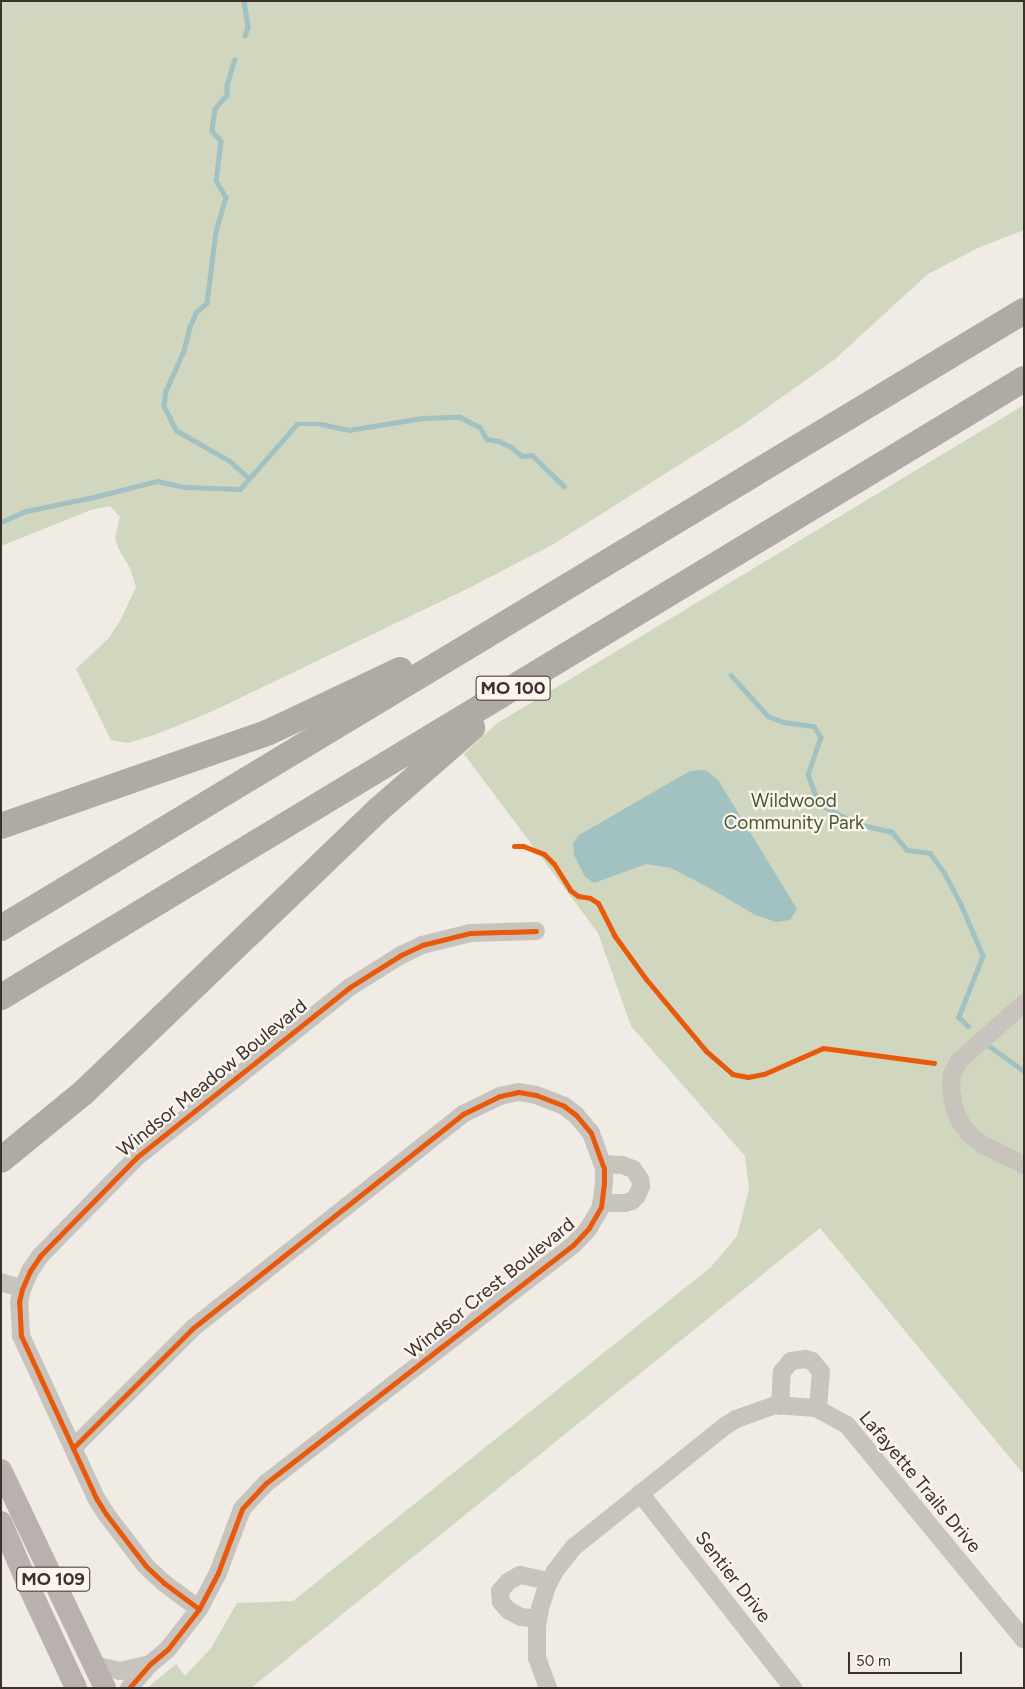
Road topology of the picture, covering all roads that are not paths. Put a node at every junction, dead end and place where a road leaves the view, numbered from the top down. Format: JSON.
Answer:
{"nodes":[{"id":1,"x":1024,"y":310,"type":"edge"},
{"id":2,"x":1024,"y":380,"type":"edge"},
{"id":3,"x":475,"y":641,"type":"junction"},
{"id":4,"x":538,"y":673,"type":"junction"},
{"id":5,"x":1,"y":826,"type":"edge"},
{"id":6,"x":1,"y":928,"type":"edge"},
{"id":7,"x":536,"y":930,"type":"dead end"},
{"id":8,"x":1,"y":997,"type":"edge"},
{"id":9,"x":1024,"y":1003,"type":"edge"},
{"id":10,"x":1,"y":1160,"type":"edge"},
{"id":11,"x":603,"y":1164,"type":"junction"},
{"id":12,"x":1024,"y":1164,"type":"edge"},
{"id":13,"x":601,"y":1203,"type":"junction"},
{"id":14,"x":1,"y":1282,"type":"edge"},
{"id":15,"x":22,"y":1289,"type":"junction"},
{"id":16,"x":780,"y":1406,"type":"junction"},
{"id":17,"x":818,"y":1409,"type":"junction"},
{"id":18,"x":73,"y":1448,"type":"junction"},
{"id":19,"x":1,"y":1470,"type":"edge"},
{"id":20,"x":640,"y":1493,"type":"junction"},
{"id":21,"x":1,"y":1522,"type":"edge"},
{"id":22,"x":549,"y":1581,"type":"junction"},
{"id":23,"x":199,"y":1609,"type":"junction"},
{"id":24,"x":538,"y":1619,"type":"junction"},
{"id":25,"x":1020,"y":1628,"type":"edge"},
{"id":26,"x":150,"y":1664,"type":"junction"},
{"id":27,"x":94,"y":1665,"type":"junction"},
{"id":28,"x":76,"y":1688,"type":"edge"},
{"id":29,"x":105,"y":1688,"type":"edge"},
{"id":30,"x":129,"y":1688,"type":"edge"},
{"id":31,"x":548,"y":1688,"type":"edge"},
{"id":32,"x":793,"y":1688,"type":"edge"}],
"edges":[{"from":1,"to":3,"type":"highway","number":"MO 100"},
{"from":2,"to":4,"type":"highway","number":"MO 100"},
{"from":3,"to":5,"type":"highway"},
{"from":3,"to":6,"type":"highway","number":"MO 100"},
{"from":4,"to":8,"type":"highway","number":"MO 100"},
{"from":4,"to":10,"type":"highway"},
{"from":7,"to":15,"type":"street","name":"Windsor Meadow Boulevard"},
{"from":9,"to":12,"type":"street"},
{"from":11,"to":13,"type":"street","name":"Windsor Crest Boulevard"},
{"from":11,"to":13,"type":"street"},
{"from":11,"to":18,"type":"street","name":"Windsor Crest Boulevard"},
{"from":13,"to":23,"type":"street","name":"Windsor Crest Boulevard"},
{"from":14,"to":15,"type":"street"},
{"from":15,"to":18,"type":"street","name":"Windsor Meadow Boulevard"},
{"from":16,"to":17,"type":"street","name":"Lafayette Trails Drive"},
{"from":16,"to":17,"type":"street"},
{"from":16,"to":20,"type":"street","name":"Lafayette Trails Drive"},
{"from":17,"to":25,"type":"street","name":"Lafayette Trails Drive"},
{"from":18,"to":23,"type":"street","name":"Windsor Meadow Boulevard"},
{"from":19,"to":27,"type":"main road","number":"MO 109"},
{"from":20,"to":22,"type":"street","name":"Lafayette Trails Drive"},
{"from":20,"to":32,"type":"street","name":"Sentier Drive"},
{"from":21,"to":28,"type":"main road","number":"MO 109"},
{"from":22,"to":24,"type":"street","name":"Lafayette Trails Drive"},
{"from":22,"to":24,"type":"street"},
{"from":23,"to":26,"type":"street","name":"Windsor Crest Boulevard"},
{"from":24,"to":31,"type":"street","name":"Lafayette Trails Drive"},
{"from":26,"to":27,"type":"street","name":"Windsor Crest Boulevard"},
{"from":26,"to":30,"type":"street","name":"Windsor Crest Boulevard"},
{"from":27,"to":29,"type":"main road","number":"MO 109"}]}
